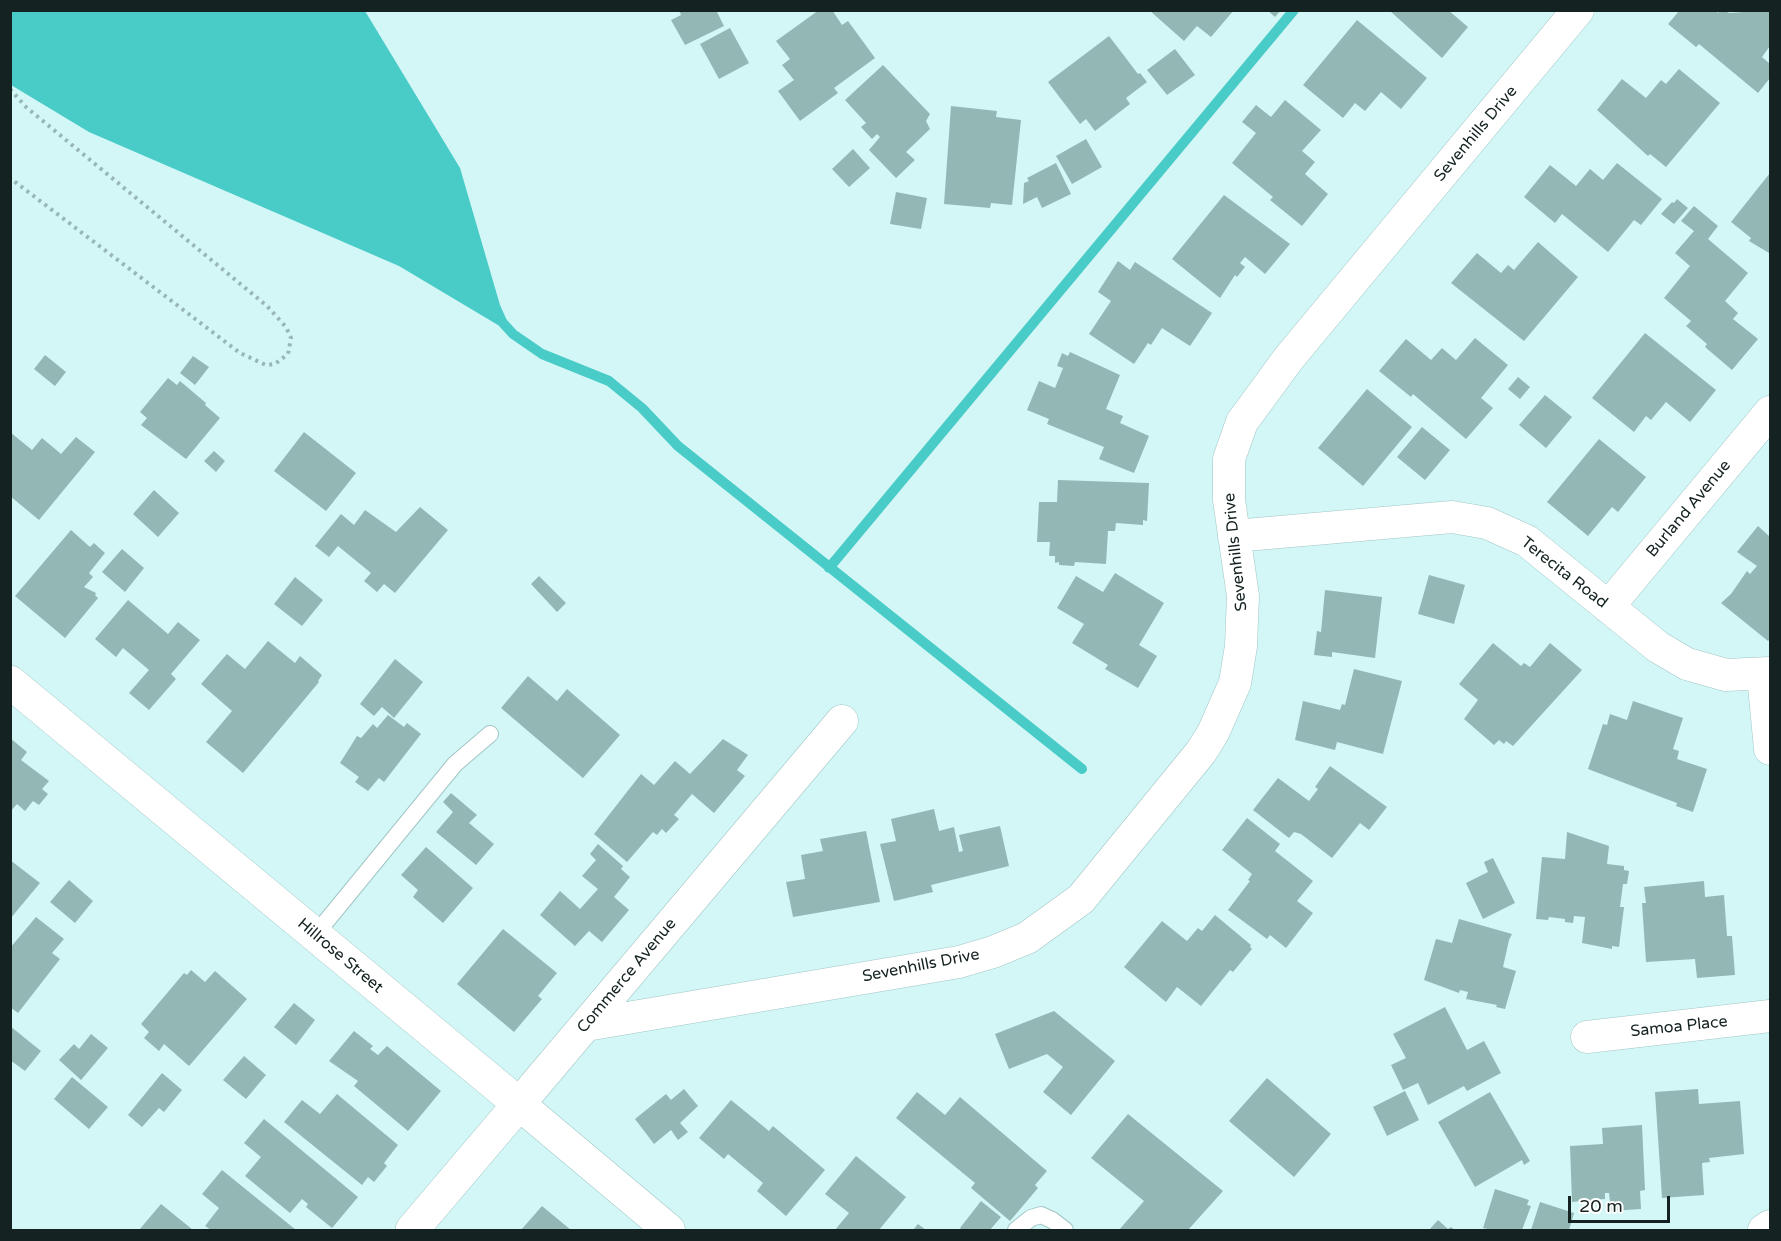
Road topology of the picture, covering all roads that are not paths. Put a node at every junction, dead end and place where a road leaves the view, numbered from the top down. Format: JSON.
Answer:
{"nodes":[{"id":1,"x":1578,"y":10,"type":"edge"},
{"id":2,"x":1770,"y":412,"type":"edge"},
{"id":3,"x":1234,"y":536,"type":"junction"},
{"id":4,"x":1608,"y":607,"type":"junction"},
{"id":5,"x":1767,"y":674,"type":"edge"},
{"id":6,"x":10,"y":682,"type":"edge"},
{"id":7,"x":842,"y":722,"type":"dead end"},
{"id":8,"x":490,"y":734,"type":"dead end"},
{"id":9,"x":1770,"y":749,"type":"edge"},
{"id":10,"x":315,"y":935,"type":"junction"},
{"id":11,"x":1770,"y":1016,"type":"edge"},
{"id":12,"x":586,"y":1025,"type":"junction"},
{"id":13,"x":1587,"y":1037,"type":"dead end"},
{"id":14,"x":519,"y":1104,"type":"junction"},
{"id":15,"x":1770,"y":1226,"type":"edge"},
{"id":16,"x":412,"y":1230,"type":"edge"},
{"id":17,"x":669,"y":1230,"type":"edge"},
{"id":18,"x":1016,"y":1230,"type":"edge"},
{"id":19,"x":1065,"y":1230,"type":"edge"},
{"id":20,"x":1764,"y":1230,"type":"edge"}],
"edges":[{"from":1,"to":3,"type":"street","name":"Sevenhills Drive"},
{"from":2,"to":4,"type":"street","name":"Burland Avenue"},
{"from":3,"to":4,"type":"street","name":"Terecita Road"},
{"from":3,"to":12,"type":"street","name":"Sevenhills Drive"},
{"from":4,"to":5,"type":"street","name":"Terecita Road"},
{"from":5,"to":9,"type":"street"},
{"from":6,"to":10,"type":"street","name":"Hillrose Street"},
{"from":7,"to":12,"type":"street","name":"Commerce Avenue"},
{"from":8,"to":10,"type":"lane"},
{"from":10,"to":14,"type":"street","name":"Hillrose Street"},
{"from":11,"to":13,"type":"street","name":"Samoa Place"},
{"from":12,"to":14,"type":"street","name":"Commerce Avenue"},
{"from":14,"to":16,"type":"street","name":"Commerce Avenue"},
{"from":14,"to":17,"type":"street","name":"Hillrose Street"},
{"from":15,"to":20,"type":"street"},
{"from":18,"to":19,"type":"lane"}]}
